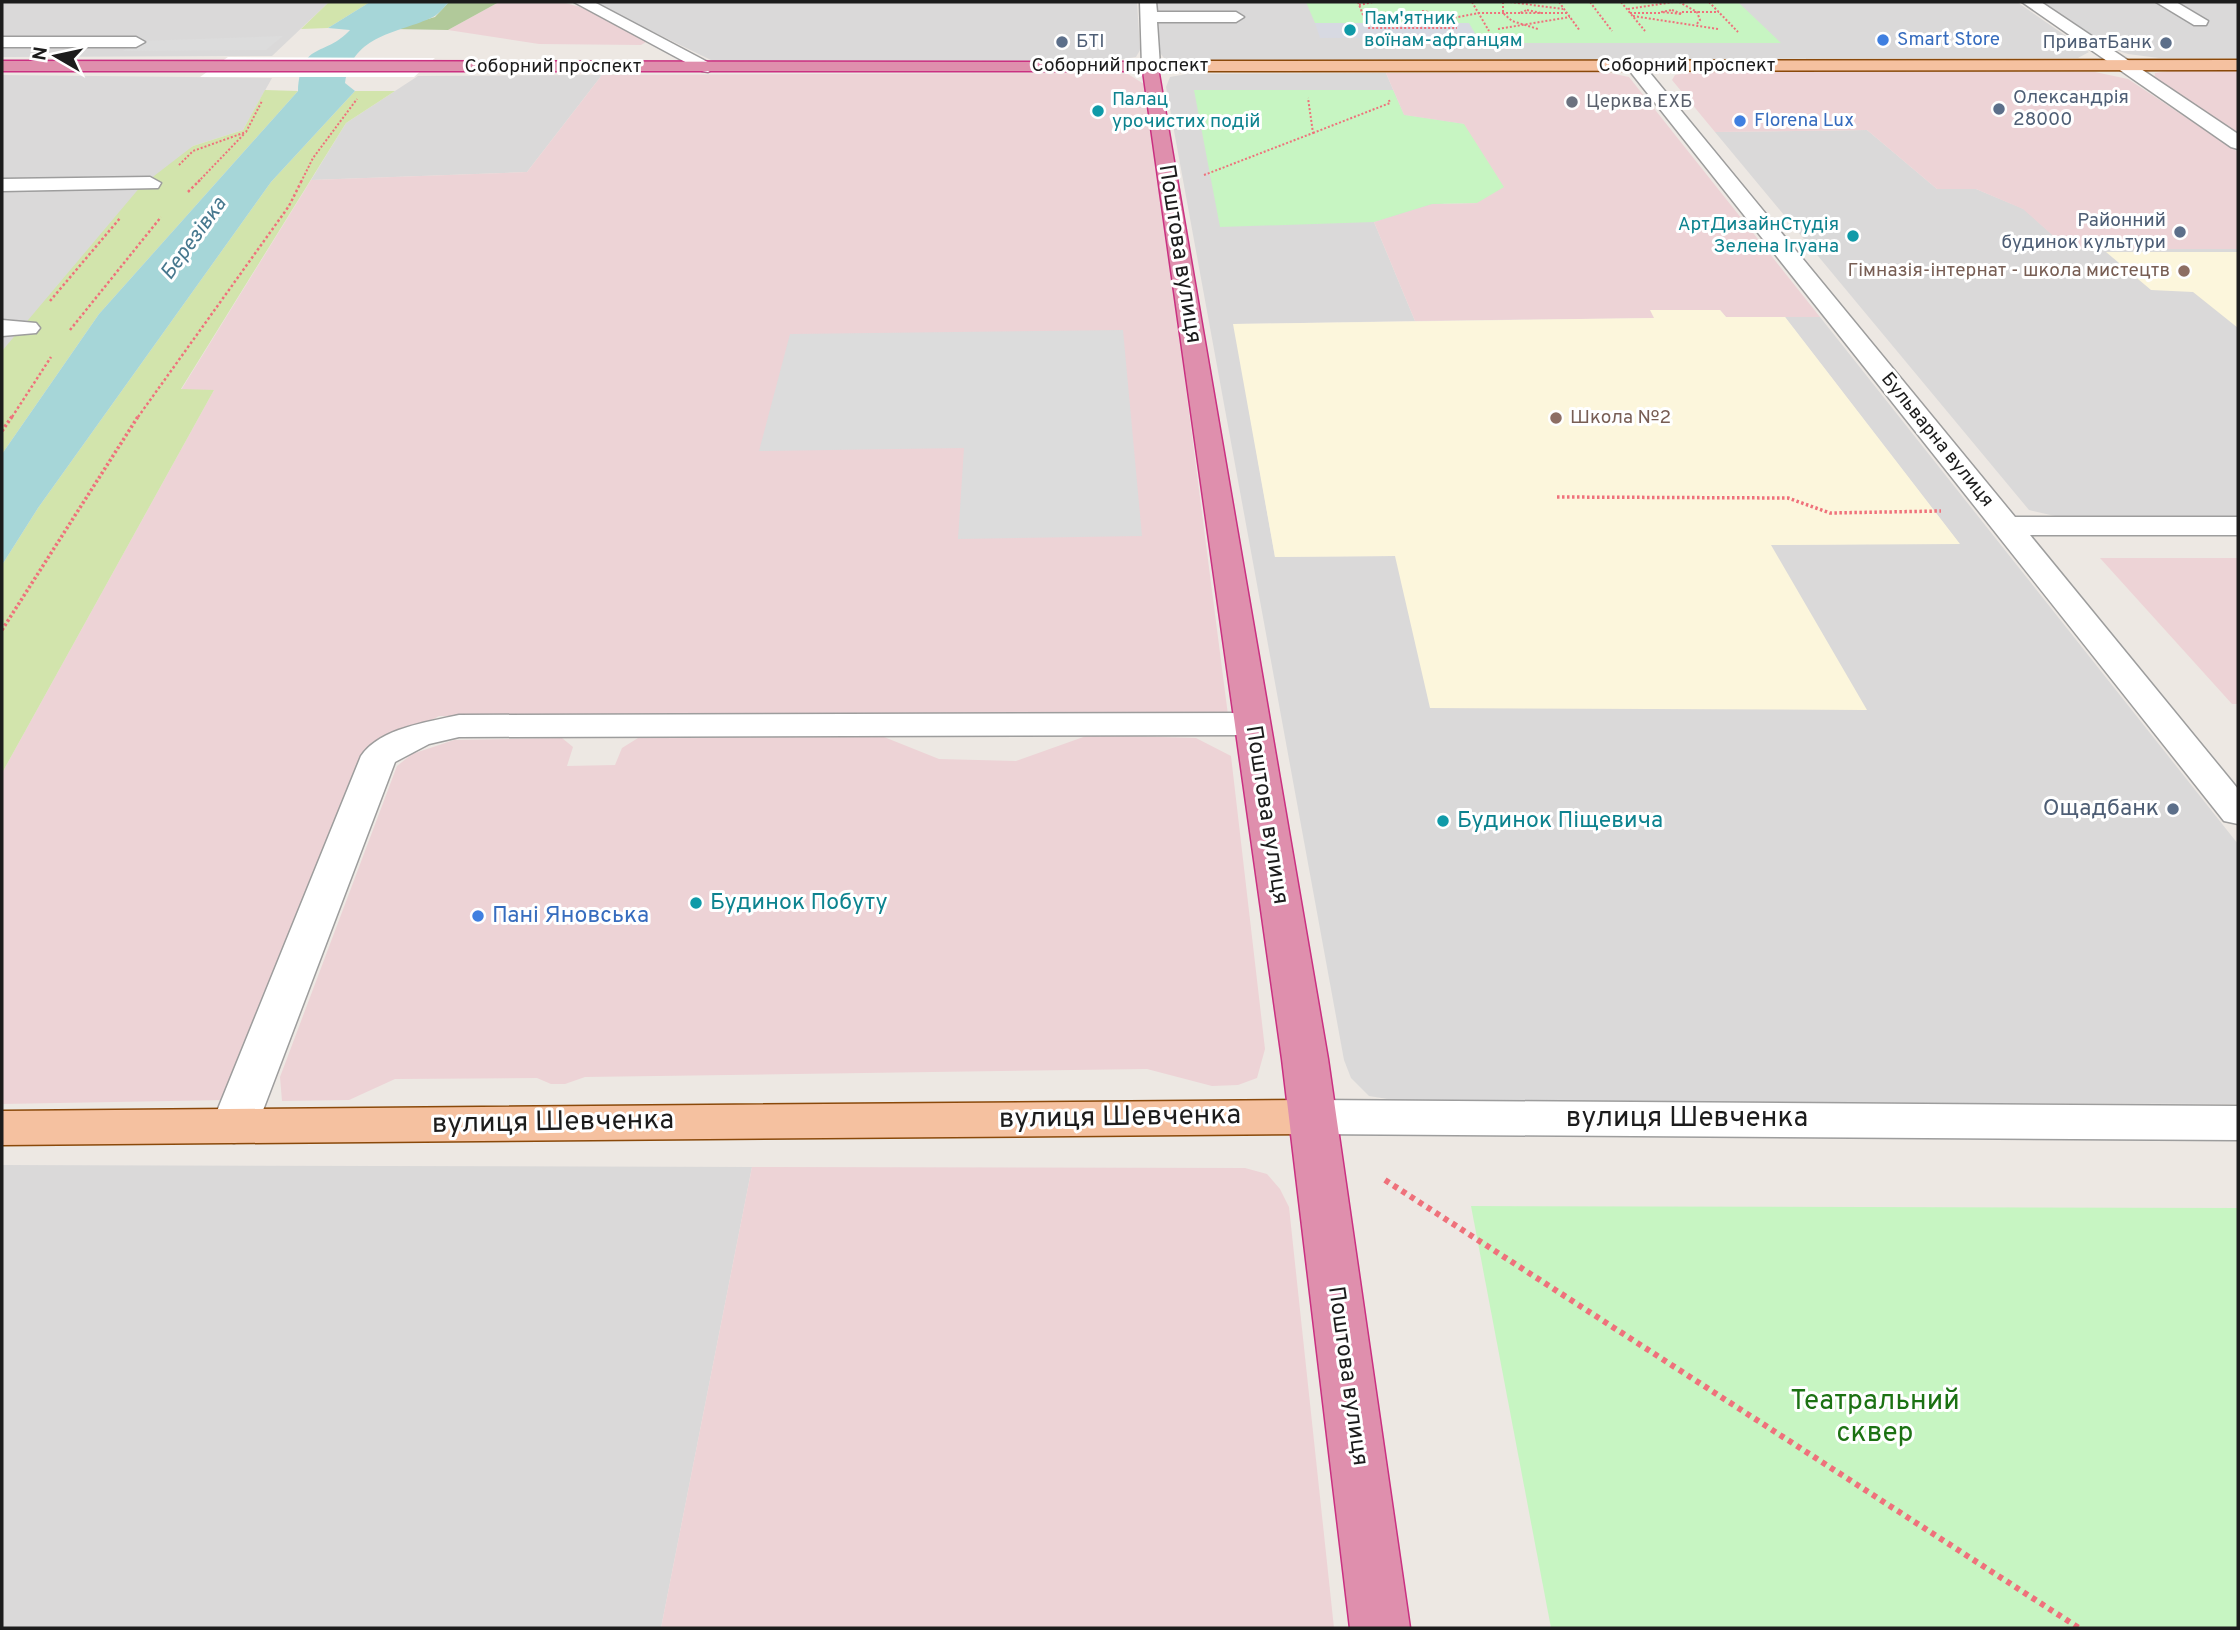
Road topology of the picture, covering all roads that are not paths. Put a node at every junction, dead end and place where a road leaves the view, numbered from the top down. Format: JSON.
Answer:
{"nodes":[{"id":1,"x":582,"y":2,"type":"edge"},
{"id":2,"x":2030,"y":2,"type":"edge"},
{"id":3,"x":2164,"y":2,"type":"edge"},
{"id":4,"x":1148,"y":9,"type":"edge"},
{"id":5,"x":1236,"y":17,"type":"dead end"},
{"id":6,"x":2200,"y":21,"type":"dead end"},
{"id":7,"x":136,"y":42,"type":"dead end"},
{"id":8,"x":2,"y":43,"type":"edge"},
{"id":9,"x":2124,"y":65,"type":"junction"},
{"id":10,"x":2238,"y":65,"type":"edge"},
{"id":11,"x":2,"y":66,"type":"edge"},
{"id":12,"x":1151,"y":66,"type":"junction"},
{"id":13,"x":1635,"y":66,"type":"junction"},
{"id":14,"x":708,"y":67,"type":"junction"},
{"id":15,"x":2238,"y":143,"type":"edge"},
{"id":16,"x":150,"y":183,"type":"dead end"},
{"id":17,"x":2,"y":185,"type":"edge"},
{"id":18,"x":2006,"y":526,"type":"junction"},
{"id":19,"x":2238,"y":526,"type":"edge"},
{"id":20,"x":1252,"y":724,"type":"junction"},
{"id":21,"x":2238,"y":813,"type":"edge"},
{"id":22,"x":1312,"y":1117,"type":"junction"},
{"id":23,"x":2238,"y":1123,"type":"edge"},
{"id":24,"x":234,"y":1126,"type":"junction"},
{"id":25,"x":2,"y":1128,"type":"edge"},
{"id":26,"x":1381,"y":1628,"type":"edge"}],
"edges":[{"from":1,"to":14,"type":"street"},
{"from":2,"to":9,"type":"street"},
{"from":3,"to":6,"type":"street"},
{"from":4,"to":5,"type":"street"},
{"from":4,"to":12,"type":"street","name":"Поштова вулиця"},
{"from":7,"to":8,"type":"street"},
{"from":9,"to":10,"type":"main road","name":"Соборний проспект"},
{"from":9,"to":13,"type":"main road","name":"Соборний проспект"},
{"from":9,"to":15,"type":"street"},
{"from":11,"to":14,"type":"highway","name":"Соборний проспект"},
{"from":12,"to":13,"type":"main road","name":"Соборний проспект"},
{"from":12,"to":14,"type":"highway","name":"Соборний проспект"},
{"from":12,"to":20,"type":"highway","name":"Поштова вулиця"},
{"from":13,"to":18,"type":"street","name":"Бульварна вулиця"},
{"from":16,"to":17,"type":"street"},
{"from":18,"to":19,"type":"street"},
{"from":18,"to":21,"type":"street","name":"Бульварна вулиця"},
{"from":20,"to":22,"type":"highway","name":"Поштова вулиця"},
{"from":20,"to":24,"type":"street"},
{"from":22,"to":23,"type":"street","name":"вулиця Шевченка"},
{"from":22,"to":24,"type":"main road","name":"вулиця Шевченка"},
{"from":22,"to":26,"type":"highway","name":"Поштова вулиця"},
{"from":24,"to":25,"type":"main road","name":"вулиця Шевченка"}]}
